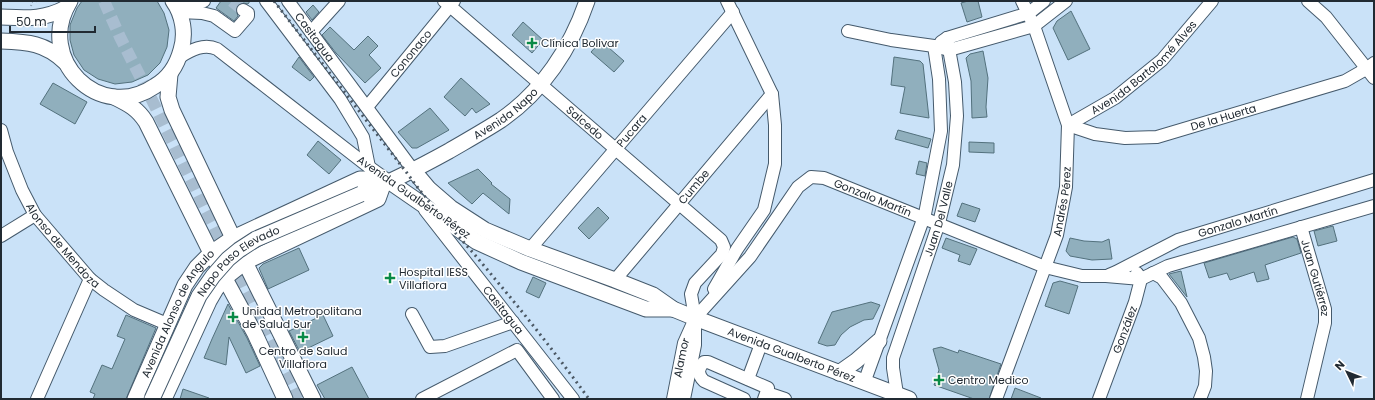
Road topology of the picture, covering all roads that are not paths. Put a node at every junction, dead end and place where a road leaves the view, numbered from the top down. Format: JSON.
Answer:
{"nodes":[{"id":1,"x":204,"y":1,"type":"edge"},
{"id":2,"x":266,"y":1,"type":"edge"},
{"id":3,"x":288,"y":1,"type":"edge"},
{"id":4,"x":339,"y":1,"type":"edge"},
{"id":5,"x":587,"y":1,"type":"edge"},
{"id":6,"x":1022,"y":1,"type":"edge"},
{"id":7,"x":1044,"y":1,"type":"edge"},
{"id":8,"x":1066,"y":1,"type":"edge"},
{"id":9,"x":1212,"y":1,"type":"edge"},
{"id":10,"x":1308,"y":1,"type":"edge"},
{"id":11,"x":449,"y":3,"type":"edge"},
{"id":12,"x":68,"y":4,"type":"edge"},
{"id":13,"x":176,"y":5,"type":"edge"},
{"id":14,"x":730,"y":6,"type":"edge"},
{"id":15,"x":243,"y":10,"type":"dead end"},
{"id":16,"x":1029,"y":13,"type":"junction"},
{"id":17,"x":1,"y":17,"type":"edge"},
{"id":18,"x":1034,"y":26,"type":"junction"},
{"id":19,"x":848,"y":31,"type":"dead end"},
{"id":20,"x":311,"y":32,"type":"junction"},
{"id":21,"x":1,"y":41,"type":"edge"},
{"id":22,"x":948,"y":44,"type":"junction"},
{"id":23,"x":934,"y":46,"type":"junction"},
{"id":24,"x":180,"y":57,"type":"junction"},
{"id":25,"x":65,"y":62,"type":"junction"},
{"id":26,"x":1371,"y":70,"type":"edge"},
{"id":27,"x":170,"y":74,"type":"junction"},
{"id":28,"x":540,"y":84,"type":"junction"},
{"id":29,"x":772,"y":94,"type":"junction"},
{"id":30,"x":114,"y":97,"type":"junction"},
{"id":31,"x":367,"y":107,"type":"junction"},
{"id":32,"x":1068,"y":126,"type":"junction"},
{"id":33,"x":2,"y":136,"type":"edge"},
{"id":34,"x":615,"y":149,"type":"junction"},
{"id":35,"x":369,"y":167,"type":"junction"},
{"id":36,"x":413,"y":170,"type":"junction"},
{"id":37,"x":1374,"y":180,"type":"edge"},
{"id":38,"x":384,"y":189,"type":"junction"},
{"id":39,"x":420,"y":202,"type":"junction"},
{"id":40,"x":679,"y":205,"type":"junction"},
{"id":41,"x":1374,"y":206,"type":"edge"},
{"id":42,"x":35,"y":215,"type":"junction"},
{"id":43,"x":924,"y":219,"type":"junction"},
{"id":44,"x":939,"y":224,"type":"junction"},
{"id":45,"x":1300,"y":227,"type":"junction"},
{"id":46,"x":1,"y":236,"type":"edge"},
{"id":47,"x":233,"y":238,"type":"junction"},
{"id":48,"x":724,"y":247,"type":"joint"},
{"id":49,"x":530,"y":249,"type":"junction"},
{"id":50,"x":211,"y":252,"type":"junction"},
{"id":51,"x":245,"y":262,"type":"junction"},
{"id":52,"x":1046,"y":267,"type":"junction"},
{"id":53,"x":1126,"y":268,"type":"junction"},
{"id":54,"x":1153,"y":274,"type":"junction"},
{"id":55,"x":1106,"y":276,"type":"junction"},
{"id":56,"x":226,"y":277,"type":"junction"},
{"id":57,"x":90,"y":279,"type":"junction"},
{"id":58,"x":1141,"y":279,"type":"junction"},
{"id":59,"x":615,"y":280,"type":"junction"},
{"id":60,"x":673,"y":309,"type":"junction"},
{"id":61,"x":412,"y":314,"type":"dead end"},
{"id":62,"x":695,"y":318,"type":"junction"},
{"id":63,"x":513,"y":322,"type":"junction"},
{"id":64,"x":167,"y":324,"type":"junction"},
{"id":65,"x":879,"y":341,"type":"junction"},
{"id":66,"x":758,"y":342,"type":"junction"},
{"id":67,"x":839,"y":374,"type":"junction"},
{"id":68,"x":744,"y":378,"type":"junction"},
{"id":69,"x":864,"y":383,"type":"junction"},
{"id":70,"x":765,"y":396,"type":"edge"},
{"id":71,"x":903,"y":397,"type":"edge"},
{"id":72,"x":37,"y":399,"type":"edge"},
{"id":73,"x":135,"y":399,"type":"edge"},
{"id":74,"x":152,"y":399,"type":"edge"},
{"id":75,"x":164,"y":399,"type":"edge"},
{"id":76,"x":286,"y":399,"type":"edge"},
{"id":77,"x":313,"y":399,"type":"edge"},
{"id":78,"x":422,"y":399,"type":"edge"},
{"id":79,"x":553,"y":399,"type":"edge"},
{"id":80,"x":573,"y":399,"type":"edge"},
{"id":81,"x":673,"y":399,"type":"edge"},
{"id":82,"x":684,"y":399,"type":"edge"},
{"id":83,"x":744,"y":399,"type":"edge"},
{"id":84,"x":785,"y":399,"type":"edge"},
{"id":85,"x":996,"y":399,"type":"edge"},
{"id":86,"x":1099,"y":399,"type":"edge"},
{"id":87,"x":1200,"y":399,"type":"edge"},
{"id":88,"x":1307,"y":399,"type":"edge"}],
"edges":[{"from":1,"to":13,"type":"street"},
{"from":2,"to":35,"type":"street","name":"Casitagua"},
{"from":3,"to":20,"type":"street","name":"Casitagua"},
{"from":4,"to":20,"type":"street"},
{"from":5,"to":28,"type":"main road","name":"Avenida Napo"},
{"from":6,"to":16,"type":"street","name":"Andrés Pérez"},
{"from":7,"to":16,"type":"street"},
{"from":8,"to":18,"type":"street"},
{"from":9,"to":32,"type":"street","name":"Avenida Bartolomé Alves"},
{"from":10,"to":26,"type":"street"},
{"from":11,"to":28,"type":"street","name":"Salcedo"},
{"from":11,"to":31,"type":"street","name":"Cononaco"},
{"from":12,"to":17,"type":"main road"},
{"from":12,"to":25,"type":"main road"},
{"from":13,"to":15,"type":"street"},
{"from":13,"to":24,"type":"main road"},
{"from":14,"to":29,"type":"street"},
{"from":14,"to":34,"type":"street","name":"Pucara"},
{"from":16,"to":18,"type":"street","name":"Andrés Pérez"},
{"from":16,"to":22,"type":"street"},
{"from":18,"to":22,"type":"street"},
{"from":18,"to":32,"type":"street","name":"Andrés Pérez"},
{"from":19,"to":23,"type":"street"},
{"from":20,"to":31,"type":"street","name":"Casitagua"},
{"from":21,"to":25,"type":"main road"},
{"from":22,"to":23,"type":"street"},
{"from":22,"to":44,"type":"street","name":"Juan Del Valle"},
{"from":23,"to":43,"type":"street","name":"Juan Del Valle"},
{"from":24,"to":27,"type":"main road"},
{"from":24,"to":35,"type":"street","name":"Avenida Gualberto Pérez"},
{"from":25,"to":30,"type":"main road"},
{"from":26,"to":32,"type":"street","name":"De la Huerta"},
{"from":27,"to":30,"type":"main road"},
{"from":27,"to":47,"type":"main road"},
{"from":28,"to":34,"type":"street","name":"Salcedo"},
{"from":28,"to":36,"type":"main road","name":"Avenida Napo"},
{"from":29,"to":40,"type":"street","name":"Cumbe"},
{"from":29,"to":62,"type":"street"},
{"from":30,"to":50,"type":"main road"},
{"from":31,"to":36,"type":"street","name":"Casitagua"},
{"from":32,"to":52,"type":"street","name":"Andrés Pérez"},
{"from":33,"to":42,"type":"street","name":"Alonso de Mendoza"},
{"from":34,"to":40,"type":"street","name":"Salcedo"},
{"from":34,"to":49,"type":"street","name":"Pucara"},
{"from":35,"to":38,"type":"street","name":"Avenida Gualberto Pérez"},
{"from":36,"to":38,"type":"main road","name":"Avenida Napo"},
{"from":36,"to":49,"type":"main road","name":"Avenida Gualberto Pérez"},
{"from":37,"to":53,"type":"street","name":"Gonzalo Martín"},
{"from":38,"to":39,"type":"main road","name":"Avenida Gualberto Pérez"},
{"from":38,"to":39,"type":"main road"},
{"from":38,"to":47,"type":"main road"},
{"from":38,"to":51,"type":"main road","name":"Avenida Napo"},
{"from":38,"to":74,"type":"main road","name":"Napo Paso Elevado","bridge":true},
{"from":39,"to":60,"type":"main road","name":"Avenida Gualberto Pérez"},
{"from":39,"to":63,"type":"street","name":"Casitagua"},
{"from":40,"to":48,"type":"street","name":"Salcedo"},
{"from":40,"to":59,"type":"street","name":"Cumbe"},
{"from":41,"to":45,"type":"street","name":"Gonzalo Martín"},
{"from":42,"to":46,"type":"street"},
{"from":42,"to":57,"type":"street","name":"Alonso de Mendoza"},
{"from":43,"to":44,"type":"street","name":"Gonzalo Martín"},
{"from":43,"to":62,"type":"street","name":"Gonzalo Martín"},
{"from":43,"to":65,"type":"street","name":"Juan Del Valle"},
{"from":44,"to":52,"type":"street","name":"Gonzalo Martín"},
{"from":44,"to":71,"type":"street","name":"Juan Del Valle"},
{"from":45,"to":54,"type":"street","name":"Gonzalo Martín"},
{"from":45,"to":88,"type":"street","name":"Juan Gutiérrez"},
{"from":47,"to":50,"type":"main road","name":"Avenida Alonso de Angulo"},
{"from":47,"to":51,"type":"main road"},
{"from":48,"to":62,"type":"street","name":"Alamor"},
{"from":49,"to":59,"type":"main road","name":"Avenida Gualberto Pérez"},
{"from":50,"to":56,"type":"main road"},
{"from":50,"to":64,"type":"main road","name":"Avenida Alonso de Angulo"},
{"from":51,"to":56,"type":"main road","name":"Avenida Alonso de Angulo"},
{"from":51,"to":77,"type":"main road"},
{"from":52,"to":55,"type":"street","name":"Gonzalo Martín"},
{"from":52,"to":85,"type":"street","name":"Andrés Pérez"},
{"from":53,"to":55,"type":"street","name":"Gonzalo Martín"},
{"from":53,"to":58,"type":"street"},
{"from":54,"to":58,"type":"street","name":"Gonzalo Martín"},
{"from":54,"to":87,"type":"street"},
{"from":55,"to":58,"type":"street","name":"Gonzalo Martín"},
{"from":56,"to":75,"type":"main road","name":"Avenida Alonso de Angulo"},
{"from":56,"to":76,"type":"main road"},
{"from":57,"to":64,"type":"street","name":"Alonso de Mendoza"},
{"from":57,"to":72,"type":"street"},
{"from":58,"to":86,"type":"street","name":"González"},
{"from":59,"to":60,"type":"main road","name":"Avenida Gualberto Pérez"},
{"from":60,"to":62,"type":"main road","name":"Avenida Gualberto Pérez"},
{"from":61,"to":63,"type":"street"},
{"from":62,"to":66,"type":"main road","name":"Avenida Gualberto Pérez"},
{"from":62,"to":81,"type":"street","name":"Alamor"},
{"from":62,"to":82,"type":"street","name":"Alamor"},
{"from":63,"to":80,"type":"street","name":"Casitagua"},
{"from":64,"to":73,"type":"main road","name":"Avenida Alonso de Angulo"},
{"from":65,"to":67,"type":"main road"},
{"from":65,"to":69,"type":"street","name":"Juan Del Valle"},
{"from":66,"to":67,"type":"main road","name":"Avenida Gualberto Pérez"},
{"from":66,"to":68,"type":"street"},
{"from":67,"to":69,"type":"main road","name":"Avenida Gualberto Pérez"},
{"from":68,"to":70,"type":"street"},
{"from":68,"to":83,"type":"street"},
{"from":69,"to":71,"type":"main road","name":"Avenida Gualberto Pérez"},
{"from":70,"to":84,"type":"street"},
{"from":78,"to":79,"type":"street"}]}
